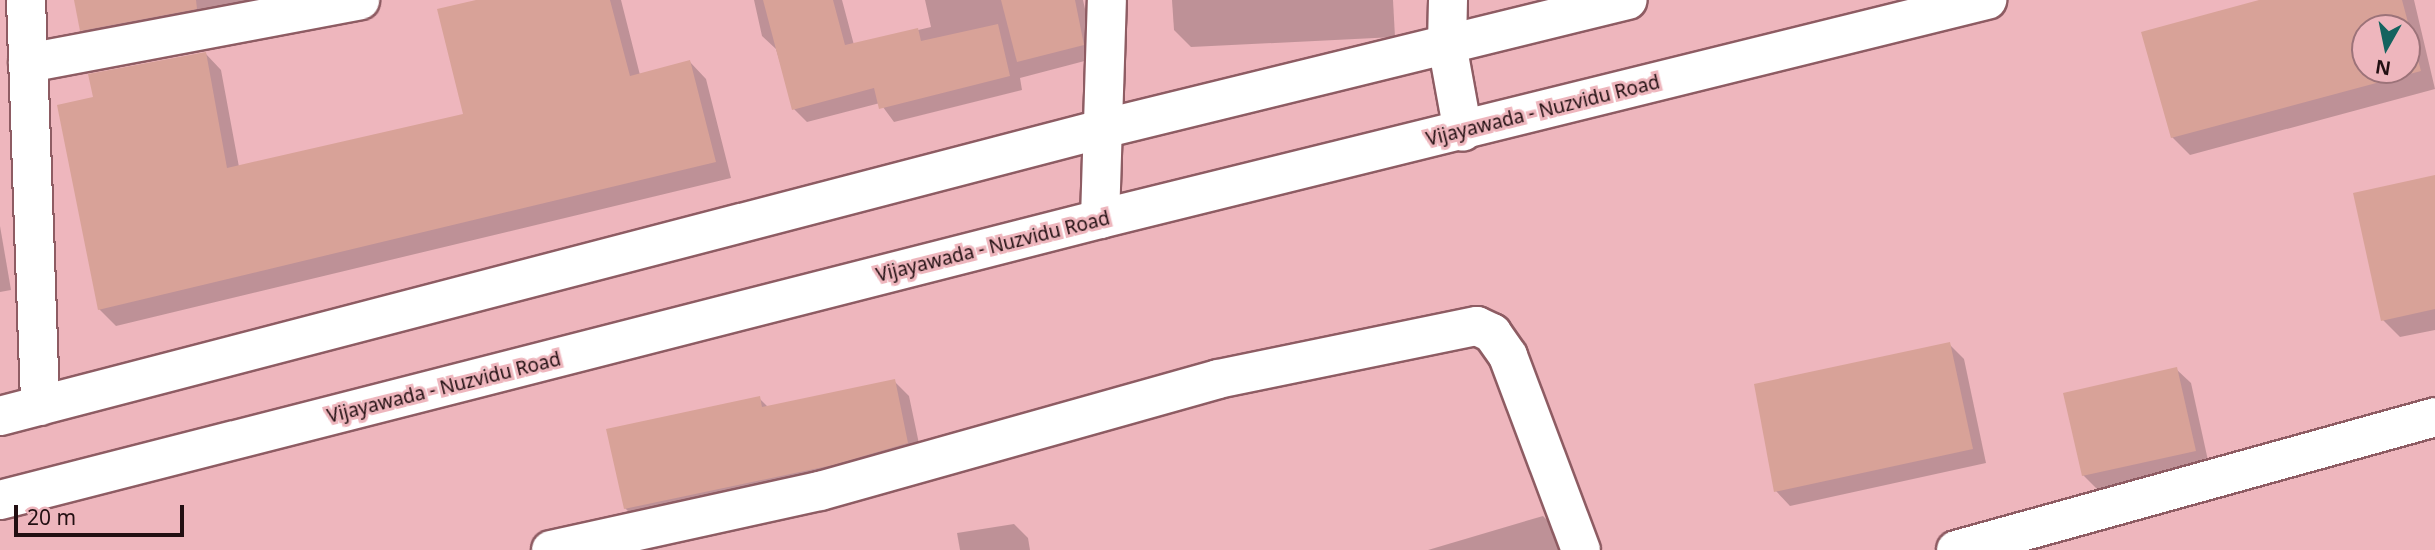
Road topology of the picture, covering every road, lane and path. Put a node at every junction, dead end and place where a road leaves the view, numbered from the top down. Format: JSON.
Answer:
{"nodes":[{"id":1,"x":26,"y":0,"type":"edge"},
{"id":2,"x":360,"y":0,"type":"edge"},
{"id":3,"x":1107,"y":0,"type":"edge"},
{"id":4,"x":1448,"y":0,"type":"edge"},
{"id":5,"x":1628,"y":0,"type":"edge"},
{"id":6,"x":1987,"y":0,"type":"edge"},
{"id":7,"x":1447,"y":44,"type":"junction"},
{"id":8,"x":28,"y":63,"type":"junction"},
{"id":9,"x":1106,"y":128,"type":"junction"},
{"id":10,"x":1463,"y":132,"type":"junction"},
{"id":11,"x":1100,"y":219,"type":"junction"},
{"id":12,"x":40,"y":406,"type":"junction"},
{"id":13,"x":0,"y":416,"type":"edge"},
{"id":14,"x":2435,"y":417,"type":"edge"},
{"id":15,"x":0,"y":500,"type":"edge"},
{"id":16,"x":551,"y":550,"type":"edge"},
{"id":17,"x":1581,"y":550,"type":"edge"},
{"id":18,"x":1956,"y":550,"type":"edge"}],
"edges":[{"from":1,"to":8,"type":"main road"},
{"from":2,"to":8,"type":"main road"},
{"from":3,"to":9,"type":"main road"},
{"from":4,"to":7,"type":"main road"},
{"from":5,"to":7,"type":"main road"},
{"from":6,"to":10,"type":"main road","name":"Vijayawada - Nuzvidu Road"},
{"from":7,"to":9,"type":"main road"},
{"from":7,"to":10,"type":"main road"},
{"from":8,"to":12,"type":"main road"},
{"from":9,"to":11,"type":"main road"},
{"from":9,"to":12,"type":"main road"},
{"from":10,"to":11,"type":"main road","name":"Vijayawada - Nuzvidu Road"},
{"from":11,"to":15,"type":"main road","name":"Vijayawada - Nuzvidu Road"},
{"from":12,"to":13,"type":"main road"},
{"from":14,"to":18,"type":"main road"},
{"from":16,"to":17,"type":"main road"}]}
